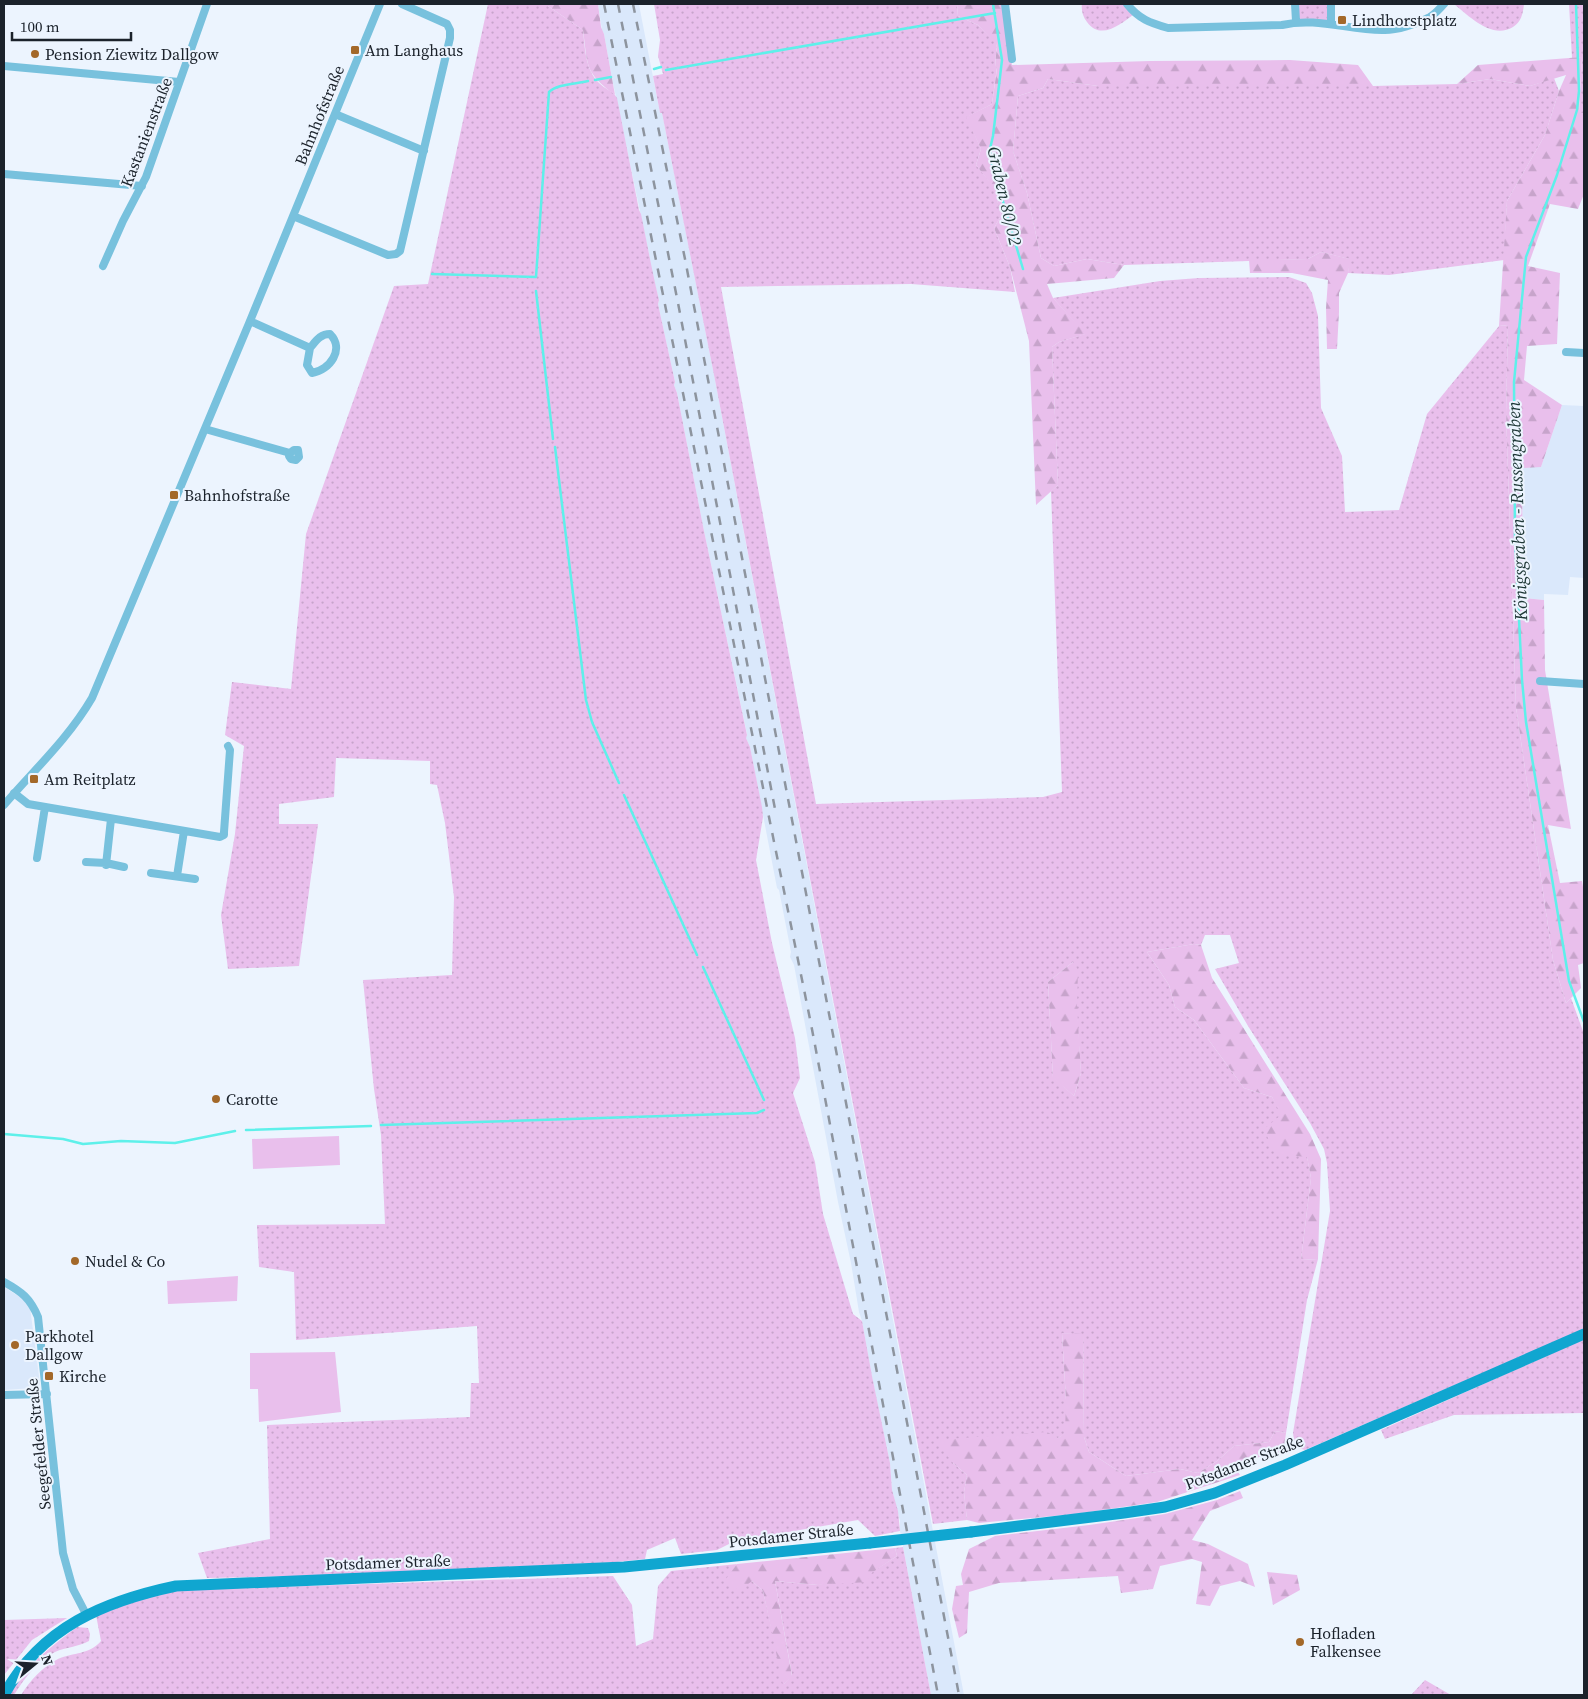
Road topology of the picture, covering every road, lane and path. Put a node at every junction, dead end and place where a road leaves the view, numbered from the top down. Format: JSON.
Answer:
{"nodes":[{"id":1,"x":207,"y":4,"type":"edge"},
{"id":2,"x":380,"y":4,"type":"edge"},
{"id":3,"x":402,"y":4,"type":"edge"},
{"id":4,"x":1005,"y":4,"type":"edge"},
{"id":5,"x":1127,"y":4,"type":"edge"},
{"id":6,"x":1296,"y":4,"type":"edge"},
{"id":7,"x":1331,"y":4,"type":"edge"},
{"id":8,"x":1444,"y":4,"type":"edge"},
{"id":9,"x":1296,"y":21,"type":"junction"},
{"id":10,"x":1331,"y":23,"type":"junction"},
{"id":11,"x":1012,"y":59,"type":"dead end"},
{"id":12,"x":4,"y":66,"type":"edge"},
{"id":13,"x":179,"y":82,"type":"junction"},
{"id":14,"x":335,"y":114,"type":"junction"},
{"id":15,"x":424,"y":151,"type":"junction"},
{"id":16,"x":4,"y":174,"type":"edge"},
{"id":17,"x":142,"y":186,"type":"junction"},
{"id":18,"x":293,"y":216,"type":"junction"},
{"id":19,"x":103,"y":266,"type":"dead end"},
{"id":20,"x":250,"y":321,"type":"junction"},
{"id":21,"x":310,"y":348,"type":"junction"},
{"id":22,"x":1566,"y":352,"type":"dead end"},
{"id":23,"x":1584,"y":353,"type":"edge"},
{"id":24,"x":205,"y":429,"type":"junction"},
{"id":25,"x":290,"y":453,"type":"dead end"},
{"id":26,"x":1540,"y":680,"type":"dead end"},
{"id":27,"x":1584,"y":684,"type":"edge"},
{"id":28,"x":228,"y":746,"type":"dead end"},
{"id":29,"x":14,"y":793,"type":"junction"},
{"id":30,"x":4,"y":805,"type":"edge"},
{"id":31,"x":45,"y":807,"type":"junction"},
{"id":32,"x":111,"y":818,"type":"junction"},
{"id":33,"x":184,"y":831,"type":"junction"},
{"id":34,"x":37,"y":858,"type":"dead end"},
{"id":35,"x":86,"y":862,"type":"dead end"},
{"id":36,"x":106,"y":864,"type":"junction"},
{"id":37,"x":124,"y":867,"type":"dead end"},
{"id":38,"x":152,"y":873,"type":"dead end"},
{"id":39,"x":177,"y":876,"type":"junction"},
{"id":40,"x":195,"y":879,"type":"dead end"},
{"id":41,"x":4,"y":1282,"type":"edge"},
{"id":42,"x":1584,"y":1334,"type":"edge"},
{"id":43,"x":47,"y":1394,"type":"junction"},
{"id":44,"x":4,"y":1395,"type":"edge"},
{"id":45,"x":86,"y":1614,"type":"junction"},
{"id":46,"x":4,"y":1695,"type":"edge"}],
"edges":[{"from":1,"to":13,"type":"street","name":"Kastanienstraße"},
{"from":2,"to":14,"type":"street","name":"Bahnhofstraße"},
{"from":3,"to":15,"type":"street"},
{"from":4,"to":11,"type":"street"},
{"from":5,"to":9,"type":"street"},
{"from":6,"to":9,"type":"street"},
{"from":7,"to":10,"type":"street"},
{"from":8,"to":10,"type":"street"},
{"from":9,"to":10,"type":"street"},
{"from":12,"to":13,"type":"street"},
{"from":13,"to":17,"type":"street","name":"Kastanienstraße"},
{"from":14,"to":15,"type":"street"},
{"from":14,"to":18,"type":"street","name":"Bahnhofstraße"},
{"from":15,"to":18,"type":"street"},
{"from":16,"to":17,"type":"street"},
{"from":17,"to":19,"type":"street","name":"Kastanienstraße"},
{"from":18,"to":20,"type":"street","name":"Bahnhofstraße"},
{"from":20,"to":21,"type":"street"},
{"from":20,"to":24,"type":"street","name":"Bahnhofstraße"},
{"from":21,"to":21,"type":"street"},
{"from":22,"to":23,"type":"street"},
{"from":24,"to":25,"type":"street"},
{"from":24,"to":29,"type":"street","name":"Bahnhofstraße"},
{"from":26,"to":27,"type":"street"},
{"from":28,"to":33,"type":"street"},
{"from":29,"to":30,"type":"street","name":"Bahnhofstraße"},
{"from":29,"to":31,"type":"street"},
{"from":31,"to":32,"type":"street"},
{"from":31,"to":34,"type":"street"},
{"from":32,"to":33,"type":"street"},
{"from":32,"to":36,"type":"street"},
{"from":33,"to":39,"type":"street"},
{"from":35,"to":36,"type":"street"},
{"from":36,"to":37,"type":"street"},
{"from":38,"to":39,"type":"street"},
{"from":39,"to":40,"type":"street"},
{"from":41,"to":43,"type":"street","name":"Seegefelder Straße"},
{"from":42,"to":45,"type":"street","name":"Potsdamer Straße","bridge":true},
{"from":43,"to":44,"type":"street"},
{"from":43,"to":45,"type":"street","name":"Seegefelder Straße"},
{"from":45,"to":46,"type":"street","name":"Potsdamer Straße"}]}
